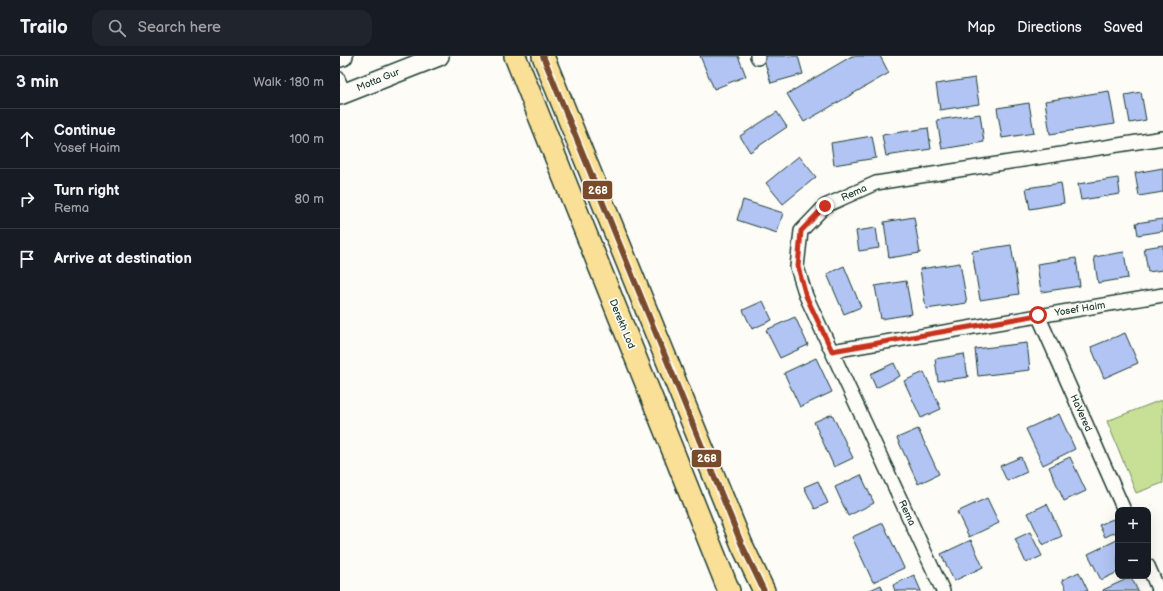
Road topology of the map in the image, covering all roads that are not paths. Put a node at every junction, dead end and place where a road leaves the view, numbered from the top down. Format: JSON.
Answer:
{"nodes":[{"id":1,"x":343,"y":56,"type":"edge"},
{"id":2,"x":439,"y":56,"type":"edge"},
{"id":3,"x":515,"y":56,"type":"edge"},
{"id":4,"x":543,"y":56,"type":"edge"},
{"id":5,"x":340,"y":57,"type":"edge"},
{"id":6,"x":342,"y":88,"type":"edge"},
{"id":7,"x":1163,"y":138,"type":"edge"},
{"id":8,"x":1163,"y":295,"type":"edge"},
{"id":9,"x":1038,"y":315,"type":"junction"},
{"id":10,"x":832,"y":351,"type":"junction"},
{"id":11,"x":1123,"y":507,"type":"edge"},
{"id":12,"x":1151,"y":573,"type":"edge"},
{"id":13,"x":730,"y":591,"type":"edge"},
{"id":14,"x":764,"y":591,"type":"edge"},
{"id":15,"x":943,"y":591,"type":"edge"},
{"id":16,"x":1159,"y":591,"type":"edge"}],
"edges":[{"from":1,"to":5,"type":"street"},
{"from":2,"to":6,"type":"street","name":"Motta Gur"},
{"from":3,"to":13,"type":"main road","name":"Derekh Lod"},
{"from":4,"to":14,"type":"main road"},
{"from":7,"to":10,"type":"street","name":"Rema"},
{"from":8,"to":9,"type":"street","name":"Yosef Haim"},
{"from":9,"to":10,"type":"street","name":"Yosef Haim"},
{"from":9,"to":11,"type":"street","name":"HaVered"},
{"from":10,"to":15,"type":"street","name":"Rema"},
{"from":12,"to":16,"type":"street"}]}
